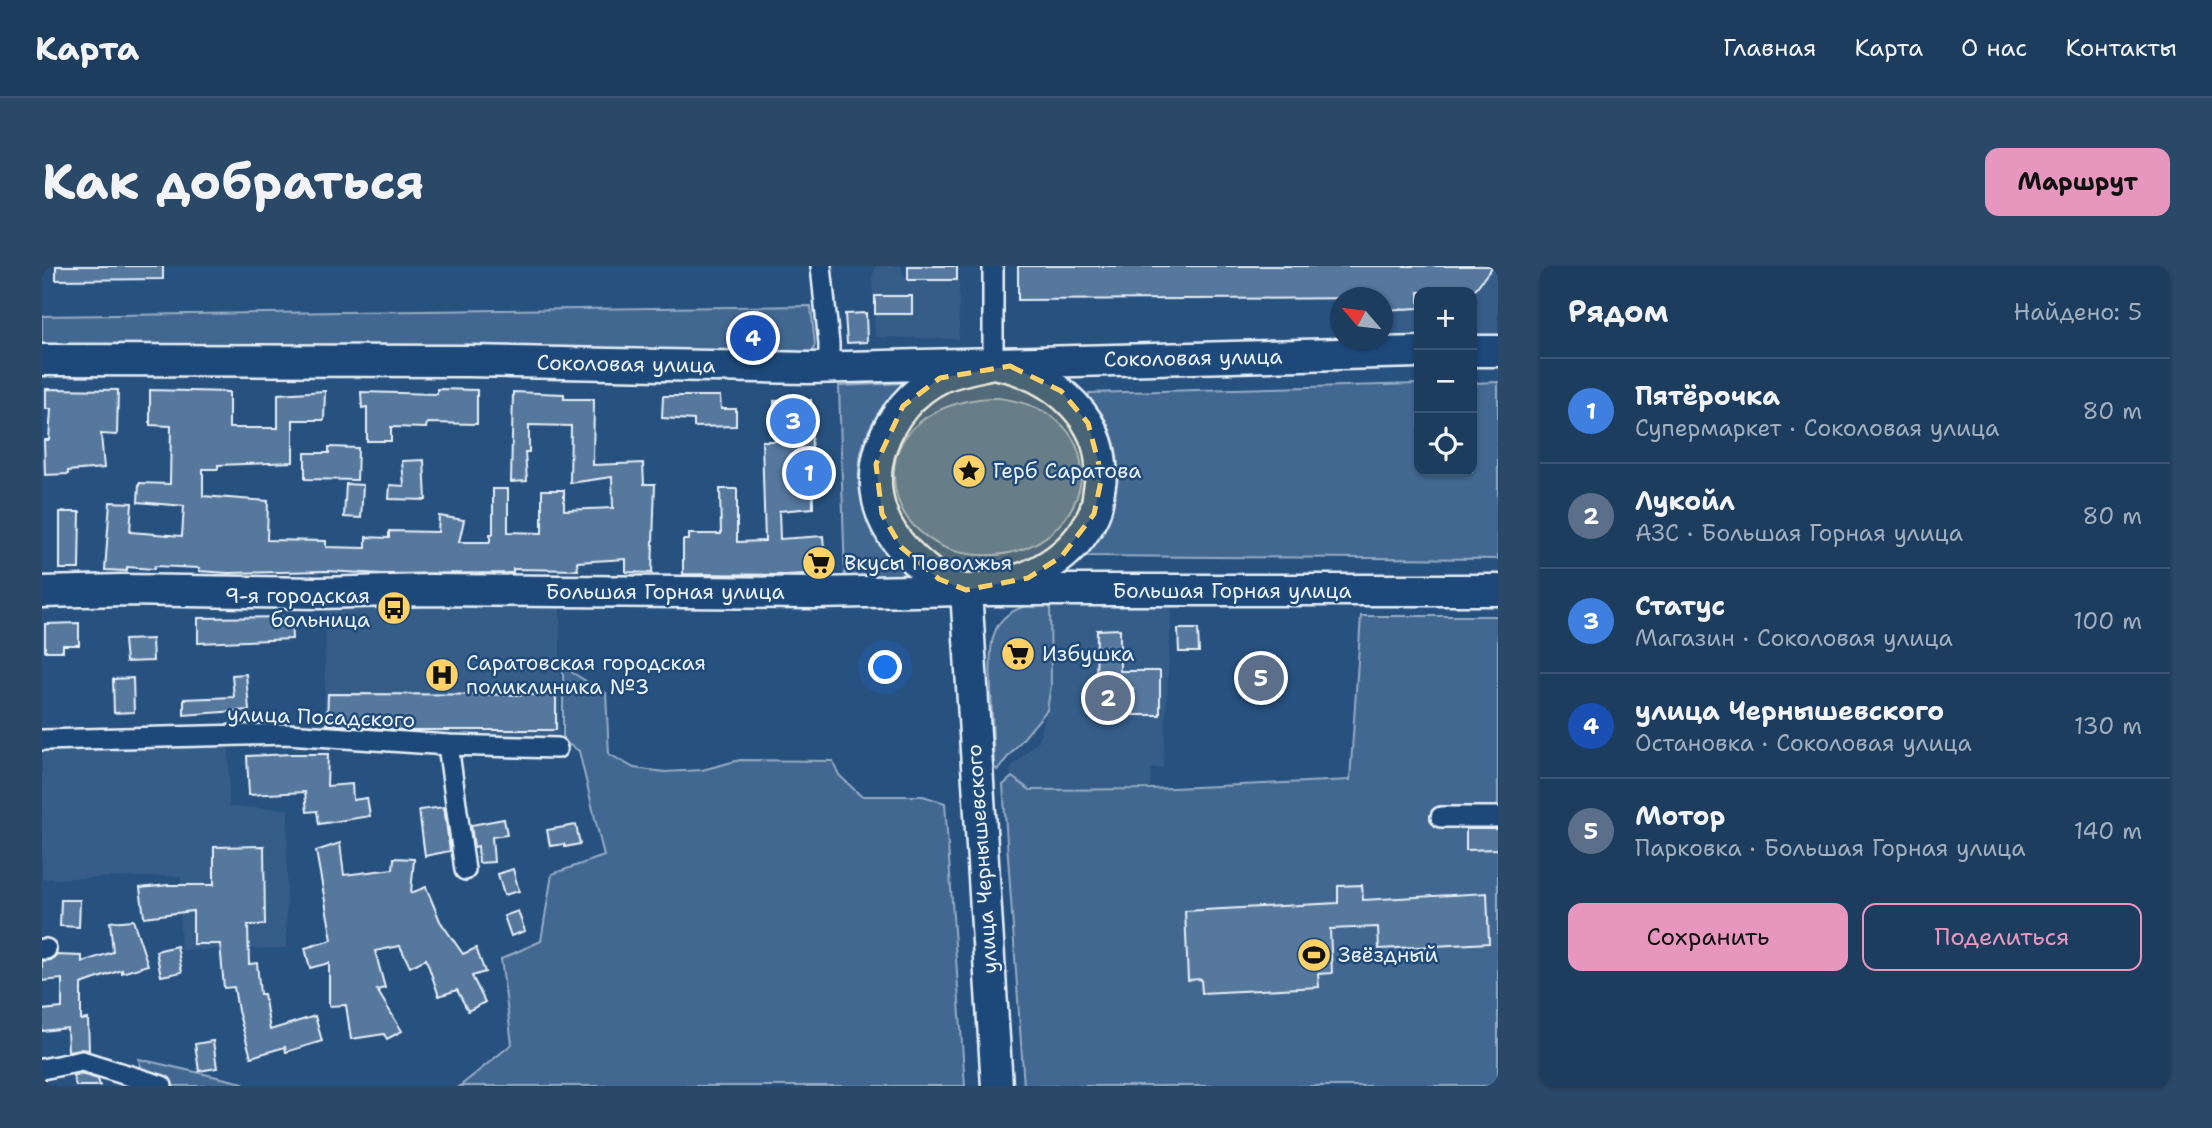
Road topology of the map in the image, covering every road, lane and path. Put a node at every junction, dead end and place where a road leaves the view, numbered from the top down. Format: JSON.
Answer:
{"nodes":[{"id":1,"x":821,"y":266,"type":"edge"},
{"id":2,"x":993,"y":266,"type":"edge"},
{"id":3,"x":1477,"y":351,"type":"edge"},
{"id":4,"x":1498,"y":351,"type":"edge"},
{"id":5,"x":1414,"y":352,"type":"edge"},
{"id":6,"x":42,"y":360,"type":"edge"},
{"id":7,"x":993,"y":363,"type":"junction"},
{"id":8,"x":829,"y":367,"type":"junction"},
{"id":9,"x":966,"y":590,"type":"junction"},
{"id":10,"x":1498,"y":590,"type":"edge"},
{"id":11,"x":42,"y":592,"type":"edge"},
{"id":12,"x":42,"y":740,"type":"edge"},
{"id":13,"x":449,"y":745,"type":"junction"},
{"id":14,"x":557,"y":748,"type":"dead end"},
{"id":15,"x":1441,"y":817,"type":"dead end"},
{"id":16,"x":1498,"y":817,"type":"edge"},
{"id":17,"x":465,"y":870,"type":"dead end"},
{"id":18,"x":42,"y":1069,"type":"edge"},
{"id":19,"x":162,"y":1086,"type":"edge"},
{"id":20,"x":997,"y":1086,"type":"edge"}],
"edges":[{"from":1,"to":8,"type":"street"},
{"from":2,"to":7,"type":"street"},
{"from":3,"to":4,"type":"main road"},
{"from":5,"to":7,"type":"main road","name":"Соколовая улица"},
{"from":6,"to":8,"type":"main road","name":"Соколовая улица"},
{"from":7,"to":8,"type":"main road","name":"Соколовая улица"},
{"from":7,"to":9,"type":"main road"},
{"from":7,"to":9,"type":"main road"},
{"from":9,"to":10,"type":"main road","name":"Большая Горная улица"},
{"from":9,"to":11,"type":"main road","name":"Большая Горная улица"},
{"from":9,"to":20,"type":"main road","name":"улица Чернышевского"},
{"from":12,"to":13,"type":"street","name":"улица Посадского"},
{"from":13,"to":14,"type":"street","name":"улица Посадского"},
{"from":13,"to":17,"type":"street"},
{"from":15,"to":16,"type":"street"},
{"from":18,"to":19,"type":"street"}]}
